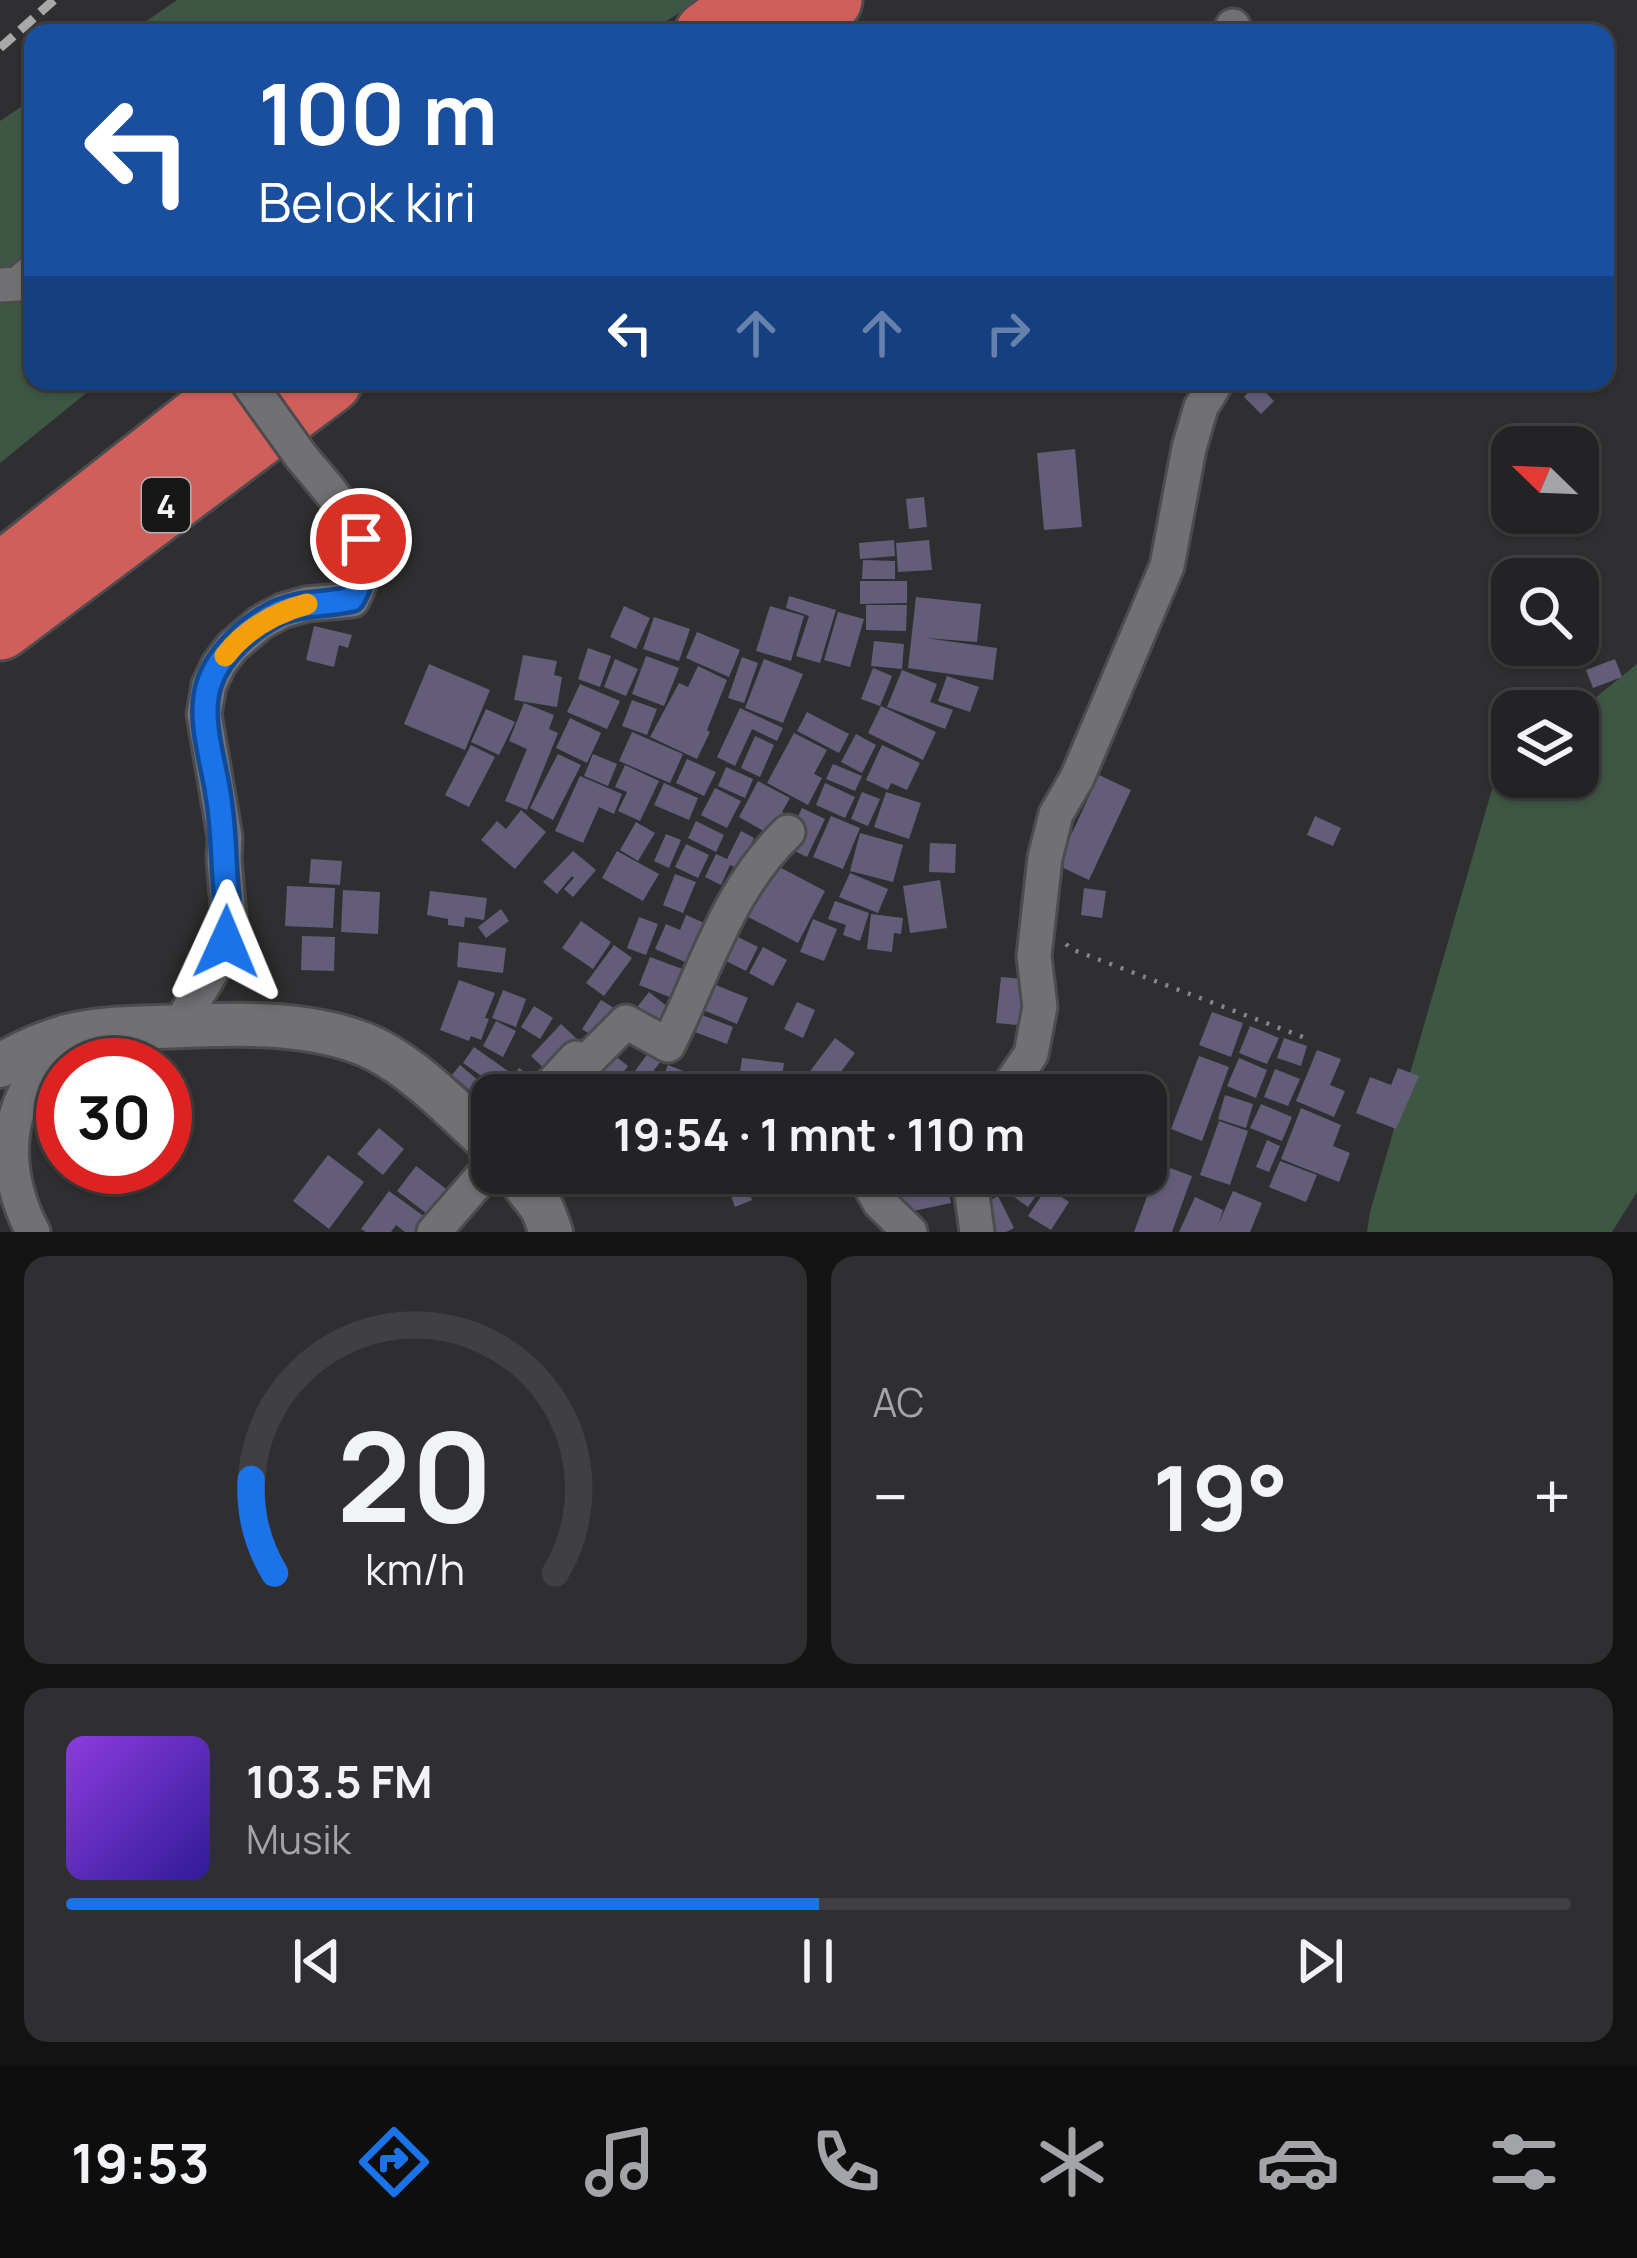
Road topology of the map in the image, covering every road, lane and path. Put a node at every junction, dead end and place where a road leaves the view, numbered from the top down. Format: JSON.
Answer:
{"nodes":[{"id":1,"x":753,"y":0,"type":"edge"},
{"id":2,"x":830,"y":0,"type":"edge"},
{"id":3,"x":720,"y":24,"type":"edge"},
{"id":4,"x":797,"y":24,"type":"edge"},
{"id":5,"x":238,"y":390,"type":"edge"},
{"id":6,"x":256,"y":390,"type":"edge"},
{"id":7,"x":318,"y":390,"type":"edge"},
{"id":8,"x":1212,"y":390,"type":"edge"},
{"id":9,"x":0,"y":576,"type":"edge"},
{"id":10,"x":0,"y":628,"type":"edge"},
{"id":11,"x":788,"y":832,"type":"dead end"},
{"id":12,"x":1039,"y":904,"type":"junction"},
{"id":13,"x":179,"y":1026,"type":"junction"},
{"id":14,"x":70,"y":1035,"type":"junction"},
{"id":15,"x":1311,"y":1040,"type":"dead end"},
{"id":16,"x":0,"y":1066,"type":"edge"},
{"id":17,"x":561,"y":1074,"type":"edge"},
{"id":18,"x":1017,"y":1074,"type":"edge"},
{"id":19,"x":471,"y":1127,"type":"edge"},
{"id":20,"x":471,"y":1189,"type":"edge"},
{"id":21,"x":531,"y":1194,"type":"edge"},
{"id":22,"x":875,"y":1194,"type":"edge"},
{"id":23,"x":971,"y":1194,"type":"edge"},
{"id":24,"x":33,"y":1232,"type":"edge"},
{"id":25,"x":434,"y":1232,"type":"edge"},
{"id":26,"x":551,"y":1232,"type":"edge"},
{"id":27,"x":910,"y":1232,"type":"edge"},
{"id":28,"x":977,"y":1232,"type":"edge"}],
"edges":[{"from":1,"to":3,"type":"highway"},
{"from":2,"to":4,"type":"highway"},
{"from":5,"to":9,"type":"highway","number":"4"},
{"from":6,"to":13,"type":"street","bridge":true},
{"from":7,"to":10,"type":"highway","number":"4"},
{"from":8,"to":12,"type":"street"},
{"from":11,"to":17,"type":"street"},
{"from":12,"to":15,"type":"path"},
{"from":12,"to":18,"type":"street"},
{"from":13,"to":14,"type":"street"},
{"from":13,"to":19,"type":"street"},
{"from":14,"to":16,"type":"street"},
{"from":14,"to":24,"type":"street"},
{"from":20,"to":25,"type":"street"},
{"from":21,"to":26,"type":"street"},
{"from":22,"to":27,"type":"street"},
{"from":23,"to":28,"type":"street"}]}
